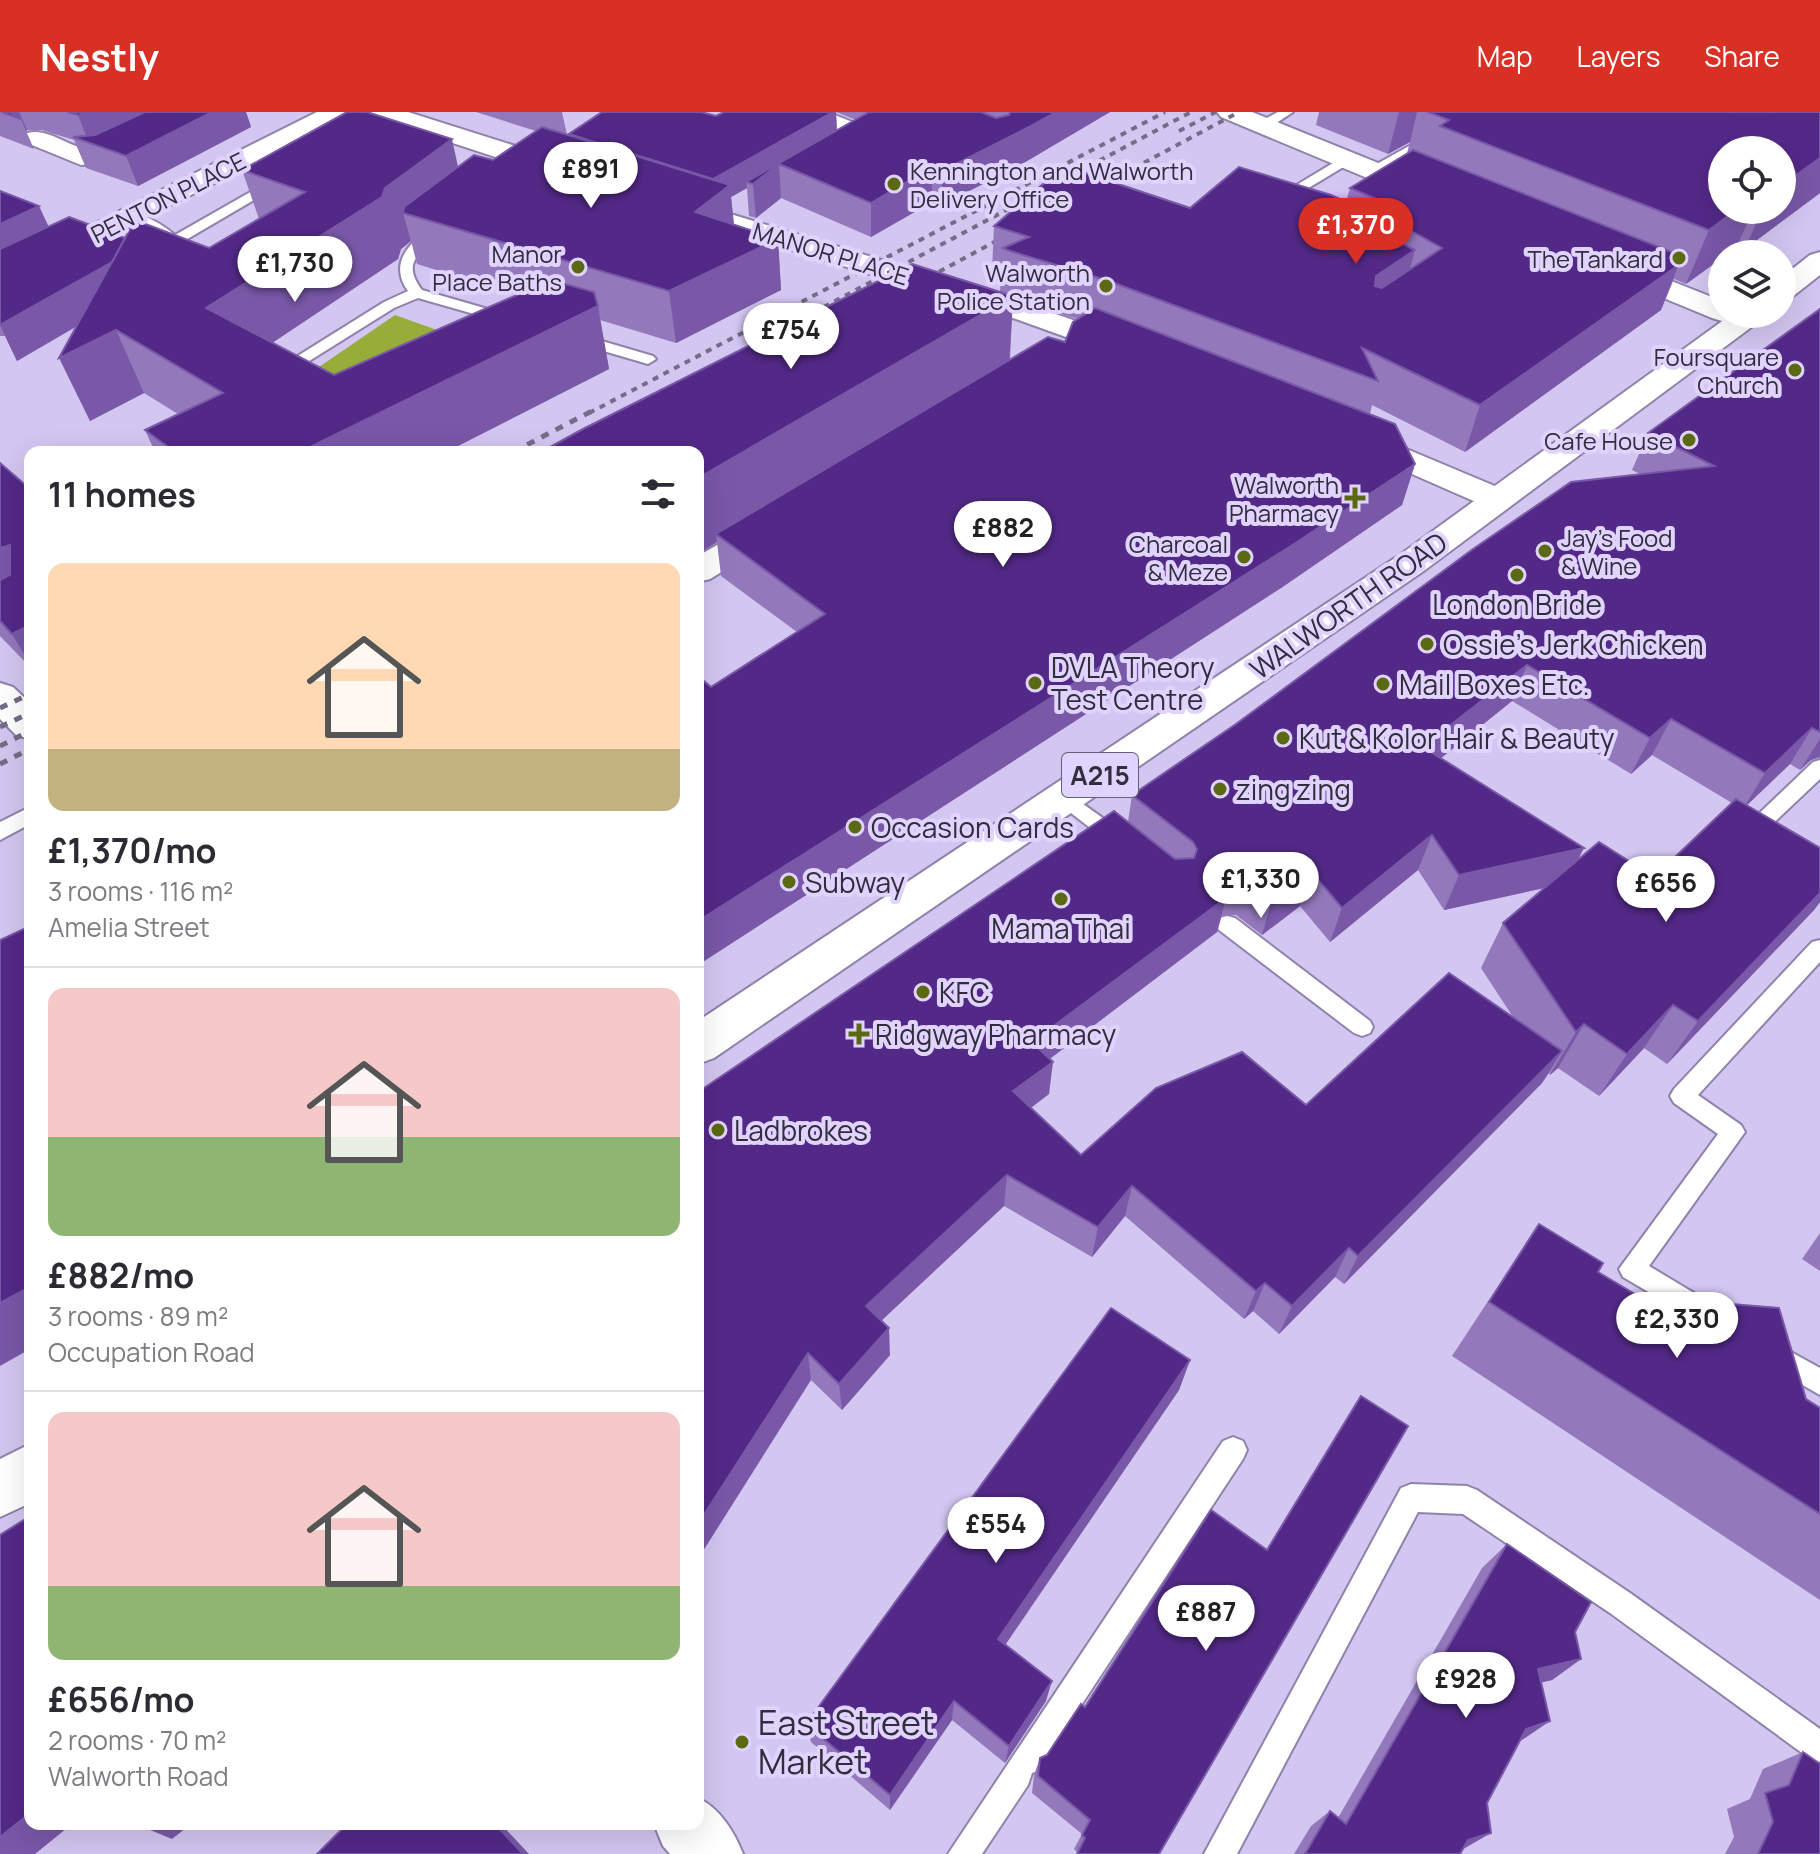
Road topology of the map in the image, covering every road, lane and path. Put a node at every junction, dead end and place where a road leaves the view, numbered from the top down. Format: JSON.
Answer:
{"nodes":[{"id":1,"x":182,"y":112,"type":"edge"},
{"id":2,"x":337,"y":112,"type":"edge"},
{"id":3,"x":382,"y":112,"type":"edge"},
{"id":4,"x":804,"y":112,"type":"edge"},
{"id":5,"x":1230,"y":112,"type":"edge"},
{"id":6,"x":1479,"y":112,"type":"edge"},
{"id":7,"x":1276,"y":118,"type":"edge"},
{"id":8,"x":890,"y":120,"type":"edge"},
{"id":9,"x":864,"y":135,"type":"junction"},
{"id":10,"x":36,"y":138,"type":"dead end"},
{"id":11,"x":839,"y":149,"type":"edge"},
{"id":12,"x":1372,"y":173,"type":"junction"},
{"id":13,"x":585,"y":178,"type":"edge"},
{"id":14,"x":271,"y":186,"type":"edge"},
{"id":15,"x":751,"y":200,"type":"edge"},
{"id":16,"x":659,"y":201,"type":"edge"},
{"id":17,"x":1459,"y":205,"type":"edge"},
{"id":18,"x":1261,"y":210,"type":"edge"},
{"id":19,"x":129,"y":217,"type":"junction"},
{"id":20,"x":718,"y":219,"type":"junction"},
{"id":21,"x":445,"y":226,"type":"edge"},
{"id":22,"x":174,"y":241,"type":"junction"},
{"id":23,"x":192,"y":250,"type":"edge"},
{"id":24,"x":1586,"y":256,"type":"edge"},
{"id":25,"x":1819,"y":263,"type":"edge"},
{"id":26,"x":1796,"y":280,"type":"edge"},
{"id":27,"x":0,"y":282,"type":"edge"},
{"id":28,"x":926,"y":282,"type":"junction"},
{"id":29,"x":417,"y":293,"type":"junction"},
{"id":30,"x":885,"y":303,"type":"edge"},
{"id":31,"x":1708,"y":304,"type":"edge"},
{"id":32,"x":525,"y":324,"type":"edge"},
{"id":33,"x":1719,"y":328,"type":"edge"},
{"id":34,"x":556,"y":333,"type":"edge"},
{"id":35,"x":1089,"y":335,"type":"junction"},
{"id":36,"x":648,"y":359,"type":"dead end"},
{"id":37,"x":1049,"y":359,"type":"edge"},
{"id":38,"x":1160,"y":361,"type":"edge"},
{"id":39,"x":286,"y":384,"type":"edge"},
{"id":40,"x":1329,"y":427,"type":"edge"},
{"id":41,"x":1497,"y":499,"type":"junction"},
{"id":42,"x":798,"y":511,"type":"edge"},
{"id":43,"x":704,"y":567,"type":"edge"},
{"id":44,"x":0,"y":696,"type":"edge"},
{"id":45,"x":24,"y":720,"type":"edge"},
{"id":46,"x":1820,"y":767,"type":"edge"},
{"id":47,"x":1065,"y":798,"type":"junction"},
{"id":48,"x":24,"y":818,"type":"edge"},
{"id":49,"x":1754,"y":830,"type":"edge"},
{"id":50,"x":0,"y":832,"type":"edge"},
{"id":51,"x":1131,"y":849,"type":"edge"},
{"id":52,"x":1227,"y":924,"type":"edge"},
{"id":53,"x":1820,"y":948,"type":"edge"},
{"id":54,"x":1362,"y":1027,"type":"dead end"},
{"id":55,"x":704,"y":1041,"type":"edge"},
{"id":56,"x":1820,"y":1382,"type":"edge"},
{"id":57,"x":1233,"y":1450,"type":"dead end"},
{"id":58,"x":24,"y":1475,"type":"edge"},
{"id":59,"x":0,"y":1490,"type":"edge"},
{"id":60,"x":1820,"y":1747,"type":"edge"},
{"id":61,"x":690,"y":1830,"type":"edge"},
{"id":62,"x":712,"y":1854,"type":"edge"},
{"id":63,"x":964,"y":1854,"type":"edge"},
{"id":64,"x":1220,"y":1854,"type":"edge"}],
"edges":[{"from":1,"to":10,"type":"street"},
{"from":2,"to":19,"type":"street","name":"PENTON PLACE"},
{"from":3,"to":13,"type":"street"},
{"from":4,"to":9,"type":"street"},
{"from":5,"to":7,"type":"street"},
{"from":6,"to":12,"type":"lane"},
{"from":7,"to":12,"type":"street"},
{"from":8,"to":9,"type":"street"},
{"from":9,"to":11,"type":"street"},
{"from":12,"to":17,"type":"street"},
{"from":12,"to":18,"type":"lane"},
{"from":14,"to":22,"type":"lane"},
{"from":15,"to":20,"type":"street"},
{"from":16,"to":20,"type":"street","name":"MANOR PLACE"},
{"from":19,"to":22,"type":"lane"},
{"from":19,"to":27,"type":"street","name":"PENTON PLACE"},
{"from":20,"to":28,"type":"street","name":"MANOR PLACE"},
{"from":21,"to":29,"type":"lane"},
{"from":22,"to":23,"type":"lane"},
{"from":24,"to":31,"type":"street"},
{"from":25,"to":26,"type":"street"},
{"from":28,"to":30,"type":"street"},
{"from":28,"to":35,"type":"street","name":"MANOR PLACE"},
{"from":29,"to":32,"type":"lane"},
{"from":29,"to":39,"type":"lane"},
{"from":33,"to":41,"type":"street","name":"WALWORTH ROAD","number":"A215"},
{"from":34,"to":36,"type":"lane"},
{"from":35,"to":37,"type":"street"},
{"from":35,"to":38,"type":"street","name":"MANOR PLACE"},
{"from":40,"to":41,"type":"street"},
{"from":41,"to":47,"type":"street","name":"WALWORTH ROAD","number":"A215"},
{"from":42,"to":43,"type":"street"},
{"from":44,"to":45,"type":"street"},
{"from":46,"to":49,"type":"lane"},
{"from":47,"to":51,"type":"lane"},
{"from":47,"to":55,"type":"street","name":"WALWORTH ROAD","number":"A215"},
{"from":48,"to":50,"type":"lane"},
{"from":52,"to":54,"type":"lane"},
{"from":53,"to":56,"type":"lane"},
{"from":57,"to":63,"type":"lane"},
{"from":58,"to":59,"type":"street"},
{"from":60,"to":64,"type":"lane"},
{"from":61,"to":62,"type":"street"}]}
